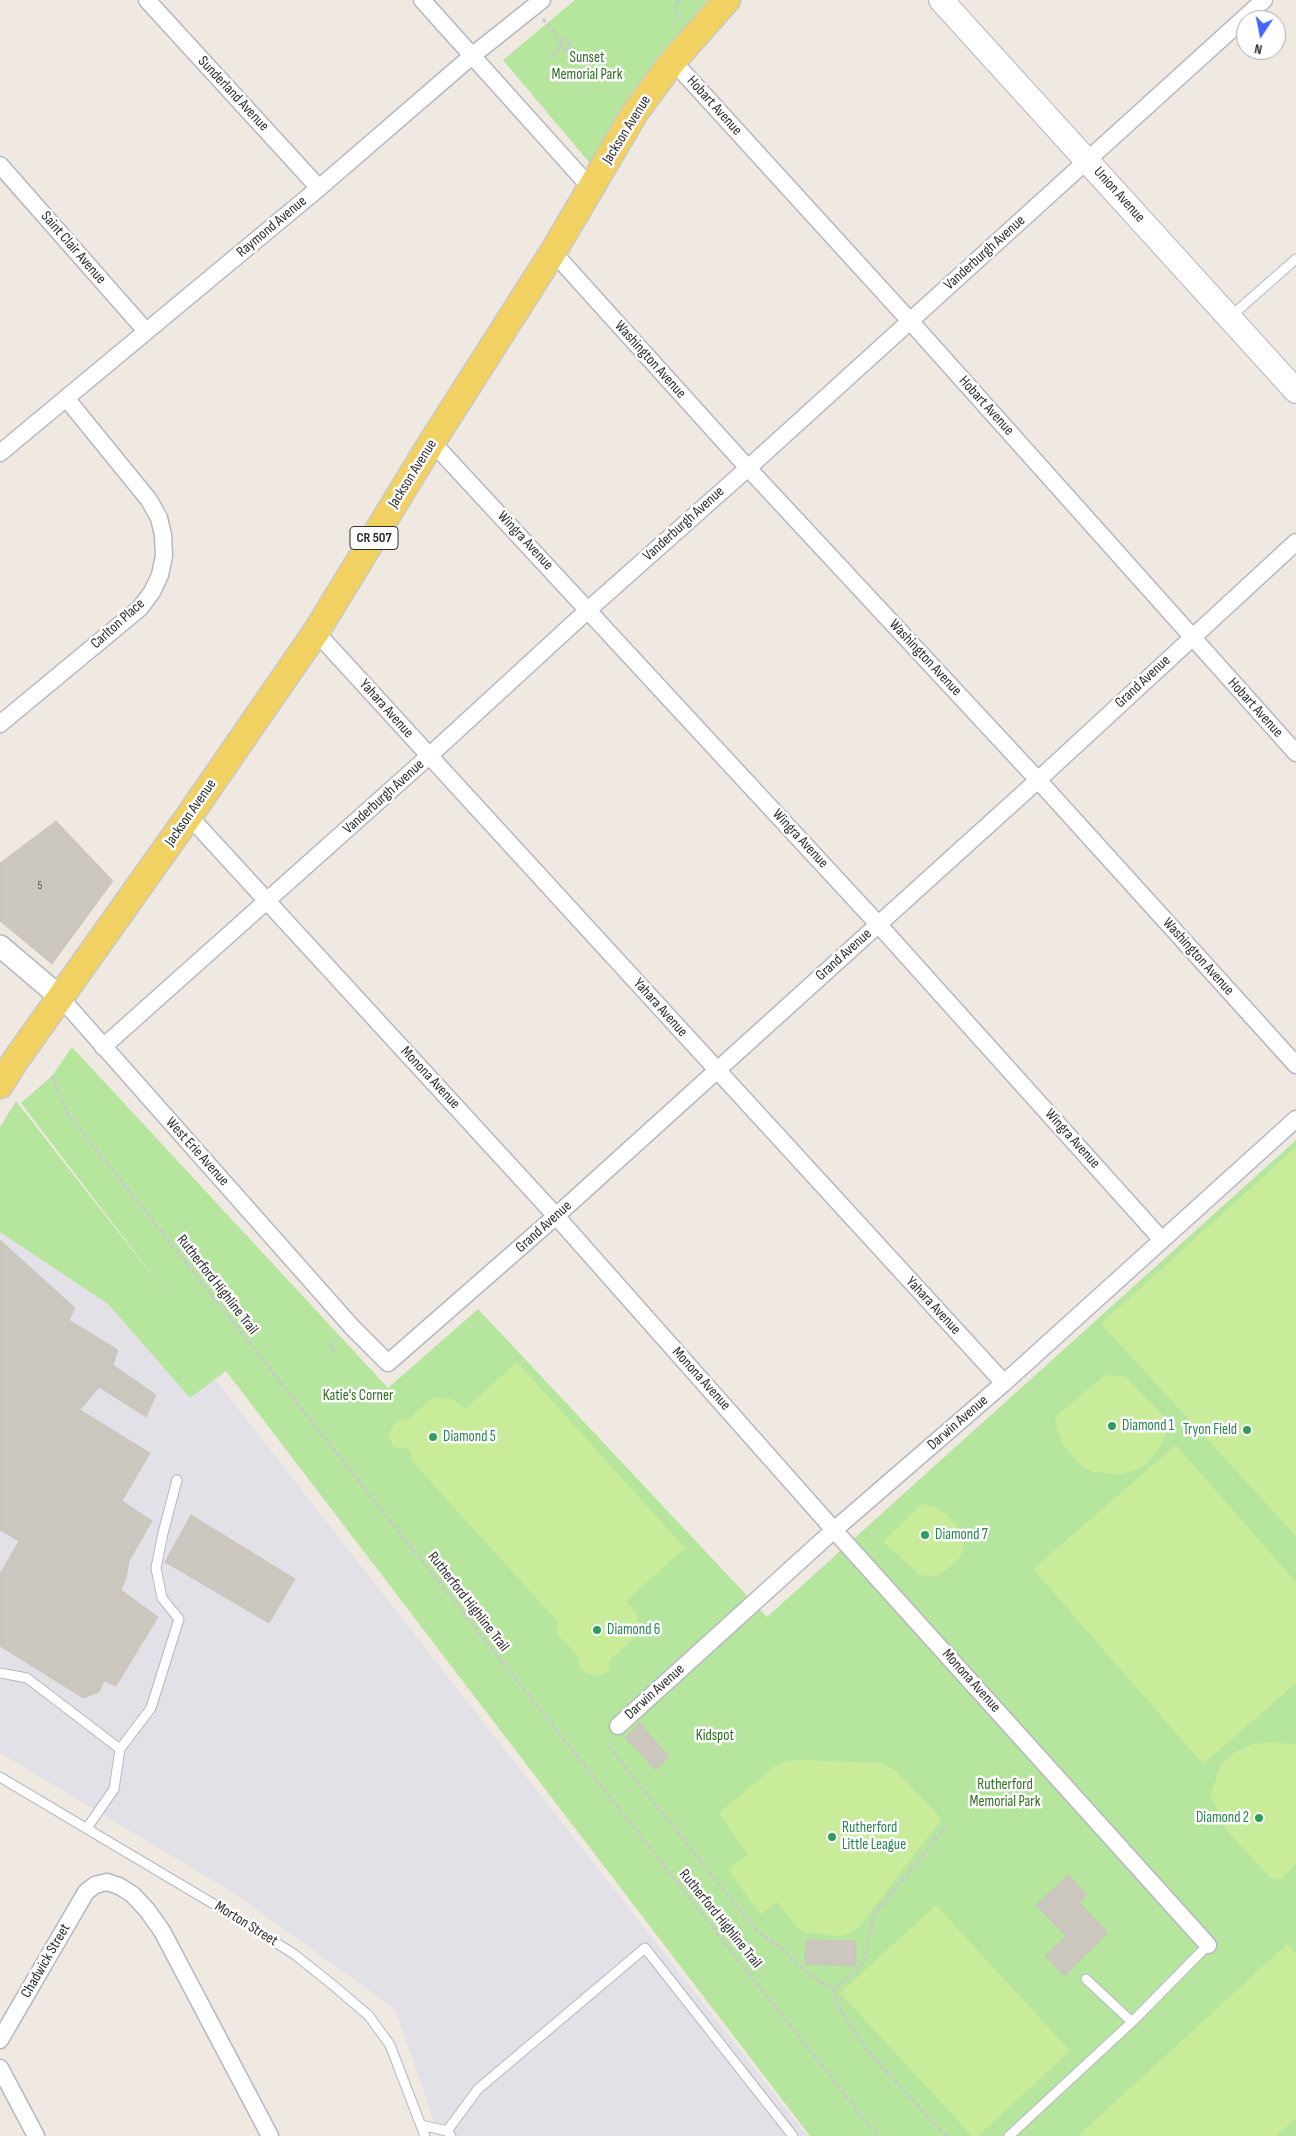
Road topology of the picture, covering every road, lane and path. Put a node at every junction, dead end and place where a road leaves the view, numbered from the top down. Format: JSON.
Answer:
{"nodes":[{"id":1,"x":147,"y":0,"type":"edge"},
{"id":2,"x":422,"y":0,"type":"edge"},
{"id":3,"x":727,"y":0,"type":"edge"},
{"id":4,"x":941,"y":0,"type":"edge"},
{"id":5,"x":1264,"y":0,"type":"edge"},
{"id":6,"x":537,"y":4,"type":"edge"},
{"id":7,"x":562,"y":41,"type":"junction"},
{"id":8,"x":562,"y":48,"type":"junction"},
{"id":9,"x":473,"y":55,"type":"junction"},
{"id":10,"x":551,"y":56,"type":"dead end"},
{"id":11,"x":673,"y":61,"type":"junction"},
{"id":12,"x":1087,"y":160,"type":"junction"},
{"id":13,"x":0,"y":165,"type":"edge"},
{"id":14,"x":320,"y":188,"type":"junction"},
{"id":15,"x":591,"y":188,"type":"junction"},
{"id":16,"x":553,"y":252,"type":"junction"},
{"id":17,"x":1296,"y":259,"type":"edge"},
{"id":18,"x":1229,"y":318,"type":"junction"},
{"id":19,"x":910,"y":321,"type":"junction"},
{"id":20,"x":146,"y":331,"type":"junction"},
{"id":21,"x":1296,"y":391,"type":"edge"},
{"id":22,"x":66,"y":398,"type":"junction"},
{"id":23,"x":432,"y":442,"type":"junction"},
{"id":24,"x":0,"y":453,"type":"edge"},
{"id":25,"x":748,"y":468,"type":"junction"},
{"id":26,"x":1296,"y":542,"type":"edge"},
{"id":27,"x":588,"y":610,"type":"junction"},
{"id":28,"x":316,"y":632,"type":"junction"},
{"id":29,"x":1191,"y":637,"type":"junction"},
{"id":30,"x":0,"y":724,"type":"edge"},
{"id":31,"x":1296,"y":753,"type":"edge"},
{"id":32,"x":429,"y":756,"type":"junction"},
{"id":33,"x":1038,"y":780,"type":"junction"},
{"id":34,"x":189,"y":816,"type":"junction"},
{"id":35,"x":267,"y":901,"type":"junction"},
{"id":36,"x":878,"y":924,"type":"junction"},
{"id":37,"x":0,"y":946,"type":"edge"},
{"id":38,"x":60,"y":997,"type":"junction"},
{"id":39,"x":103,"y":1047,"type":"junction"},
{"id":40,"x":1296,"y":1065,"type":"edge"},
{"id":41,"x":717,"y":1070,"type":"junction"},
{"id":42,"x":52,"y":1076,"type":"dead end"},
{"id":43,"x":5,"y":1077,"type":"edge"},
{"id":44,"x":1296,"y":1119,"type":"edge"},
{"id":45,"x":556,"y":1216,"type":"junction"},
{"id":46,"x":1162,"y":1240,"type":"junction"},
{"id":47,"x":388,"y":1363,"type":"joint"},
{"id":48,"x":1004,"y":1383,"type":"junction"},
{"id":49,"x":177,"y":1480,"type":"dead end"},
{"id":50,"x":834,"y":1530,"type":"junction"},
{"id":51,"x":0,"y":1672,"type":"edge"},
{"id":52,"x":618,"y":1726,"type":"joint"},
{"id":53,"x":120,"y":1750,"type":"junction"},
{"id":54,"x":0,"y":1777,"type":"edge"},
{"id":55,"x":946,"y":1827,"type":"dead end"},
{"id":56,"x":87,"y":1828,"type":"junction"},
{"id":57,"x":1208,"y":1945,"type":"joint"},
{"id":58,"x":1086,"y":1980,"type":"dead end"},
{"id":59,"x":834,"y":1990,"type":"junction"},
{"id":60,"x":1132,"y":2022,"type":"junction"},
{"id":61,"x":0,"y":2040,"type":"edge"},
{"id":62,"x":0,"y":2068,"type":"edge"},
{"id":63,"x":421,"y":2125,"type":"junction"},
{"id":64,"x":449,"y":2134,"type":"edge"},
{"id":65,"x":36,"y":2136,"type":"edge"},
{"id":66,"x":270,"y":2136,"type":"edge"},
{"id":67,"x":425,"y":2136,"type":"edge"},
{"id":68,"x":793,"y":2136,"type":"edge"},
{"id":69,"x":878,"y":2136,"type":"edge"},
{"id":70,"x":946,"y":2136,"type":"edge"},
{"id":71,"x":1009,"y":2136,"type":"edge"}],
"edges":[{"from":1,"to":14,"type":"street","name":"Sunderland Avenue"},
{"from":2,"to":9,"type":"street"},
{"from":3,"to":11,"type":"main road","name":"Jackson Avenue","number":"CR 507"},
{"from":4,"to":12,"type":"main road","name":"Union Avenue"},
{"from":5,"to":12,"type":"street","name":"Vanderburgh Avenue"},
{"from":6,"to":7,"type":"path"},
{"from":6,"to":9,"type":"street","name":"Raymond Avenue"},
{"from":7,"to":8,"type":"path"},
{"from":7,"to":8,"type":"path"},
{"from":8,"to":10,"type":"path"},
{"from":9,"to":14,"type":"street","name":"Raymond Avenue"},
{"from":9,"to":15,"type":"street"},
{"from":11,"to":15,"type":"main road","name":"Jackson Avenue","number":"CR 507"},
{"from":11,"to":19,"type":"street","name":"Hobart Avenue"},
{"from":12,"to":18,"type":"main road","name":"Union Avenue"},
{"from":12,"to":19,"type":"street","name":"Vanderburgh Avenue"},
{"from":13,"to":20,"type":"street","name":"Saint Clair Avenue"},
{"from":14,"to":20,"type":"street","name":"Raymond Avenue"},
{"from":15,"to":16,"type":"main road","name":"Jackson Avenue","number":"CR 507"},
{"from":16,"to":23,"type":"main road","name":"Jackson Avenue","number":"CR 507"},
{"from":16,"to":25,"type":"street","name":"Washington Avenue"},
{"from":17,"to":18,"type":"lane"},
{"from":18,"to":21,"type":"main road","name":"Union Avenue"},
{"from":19,"to":25,"type":"street","name":"Vanderburgh Avenue"},
{"from":19,"to":29,"type":"street","name":"Hobart Avenue"},
{"from":20,"to":22,"type":"street","name":"Raymond Avenue"},
{"from":22,"to":24,"type":"street","name":"Raymond Avenue"},
{"from":22,"to":30,"type":"street","name":"Carlton Place"},
{"from":23,"to":27,"type":"street","name":"Wingra Avenue"},
{"from":23,"to":28,"type":"main road","name":"Jackson Avenue","number":"CR 507"},
{"from":25,"to":27,"type":"street","name":"Vanderburgh Avenue"},
{"from":25,"to":33,"type":"street","name":"Washington Avenue"},
{"from":26,"to":29,"type":"street","name":"Grand Avenue"},
{"from":27,"to":32,"type":"street","name":"Vanderburgh Avenue"},
{"from":27,"to":36,"type":"street","name":"Wingra Avenue"},
{"from":28,"to":32,"type":"street","name":"Yahara Avenue"},
{"from":28,"to":34,"type":"main road","name":"Jackson Avenue","number":"CR 507"},
{"from":29,"to":31,"type":"street","name":"Hobart Avenue"},
{"from":29,"to":33,"type":"street","name":"Grand Avenue"},
{"from":32,"to":35,"type":"street","name":"Vanderburgh Avenue"},
{"from":32,"to":41,"type":"street","name":"Yahara Avenue"},
{"from":33,"to":36,"type":"street","name":"Grand Avenue"},
{"from":33,"to":40,"type":"street","name":"Washington Avenue"},
{"from":34,"to":35,"type":"street","name":"Monona Avenue"},
{"from":34,"to":38,"type":"main road","name":"Jackson Avenue","number":"CR 507"},
{"from":35,"to":39,"type":"street","name":"Vanderburgh Avenue"},
{"from":35,"to":45,"type":"street","name":"Monona Avenue"},
{"from":36,"to":41,"type":"street","name":"Grand Avenue"},
{"from":36,"to":46,"type":"street","name":"Wingra Avenue"},
{"from":37,"to":38,"type":"street","name":"West Erie Avenue"},
{"from":38,"to":39,"type":"street","name":"West Erie Avenue"},
{"from":38,"to":43,"type":"main road","name":"Jackson Avenue","number":"CR 507"},
{"from":39,"to":47,"type":"street","name":"West Erie Avenue"},
{"from":41,"to":45,"type":"street","name":"Grand Avenue"},
{"from":41,"to":48,"type":"street","name":"Yahara Avenue"},
{"from":42,"to":69,"type":"path","name":"Rutherford Highline Trail"},
{"from":44,"to":46,"type":"street","name":"Darwin Avenue"},
{"from":45,"to":47,"type":"street","name":"Grand Avenue"},
{"from":45,"to":50,"type":"street","name":"Monona Avenue"},
{"from":46,"to":48,"type":"street","name":"Darwin Avenue"},
{"from":48,"to":50,"type":"street","name":"Darwin Avenue"},
{"from":49,"to":53,"type":"lane"},
{"from":50,"to":52,"type":"street","name":"Darwin Avenue"},
{"from":50,"to":57,"type":"street","name":"Monona Avenue"},
{"from":51,"to":53,"type":"lane"},
{"from":52,"to":59,"type":"path"},
{"from":53,"to":56,"type":"lane"},
{"from":54,"to":56,"type":"lane","name":"Morton Street"},
{"from":55,"to":59,"type":"path"},
{"from":56,"to":63,"type":"lane","name":"Morton Street"},
{"from":57,"to":60,"type":"lane"},
{"from":58,"to":60,"type":"lane"},
{"from":59,"to":70,"type":"path"},
{"from":60,"to":71,"type":"lane"},
{"from":61,"to":66,"type":"street","name":"Chadwick Street"},
{"from":62,"to":65,"type":"street"},
{"from":63,"to":64,"type":"lane"},
{"from":63,"to":67,"type":"lane","name":"Morton Street"},
{"from":64,"to":68,"type":"lane"}]}
